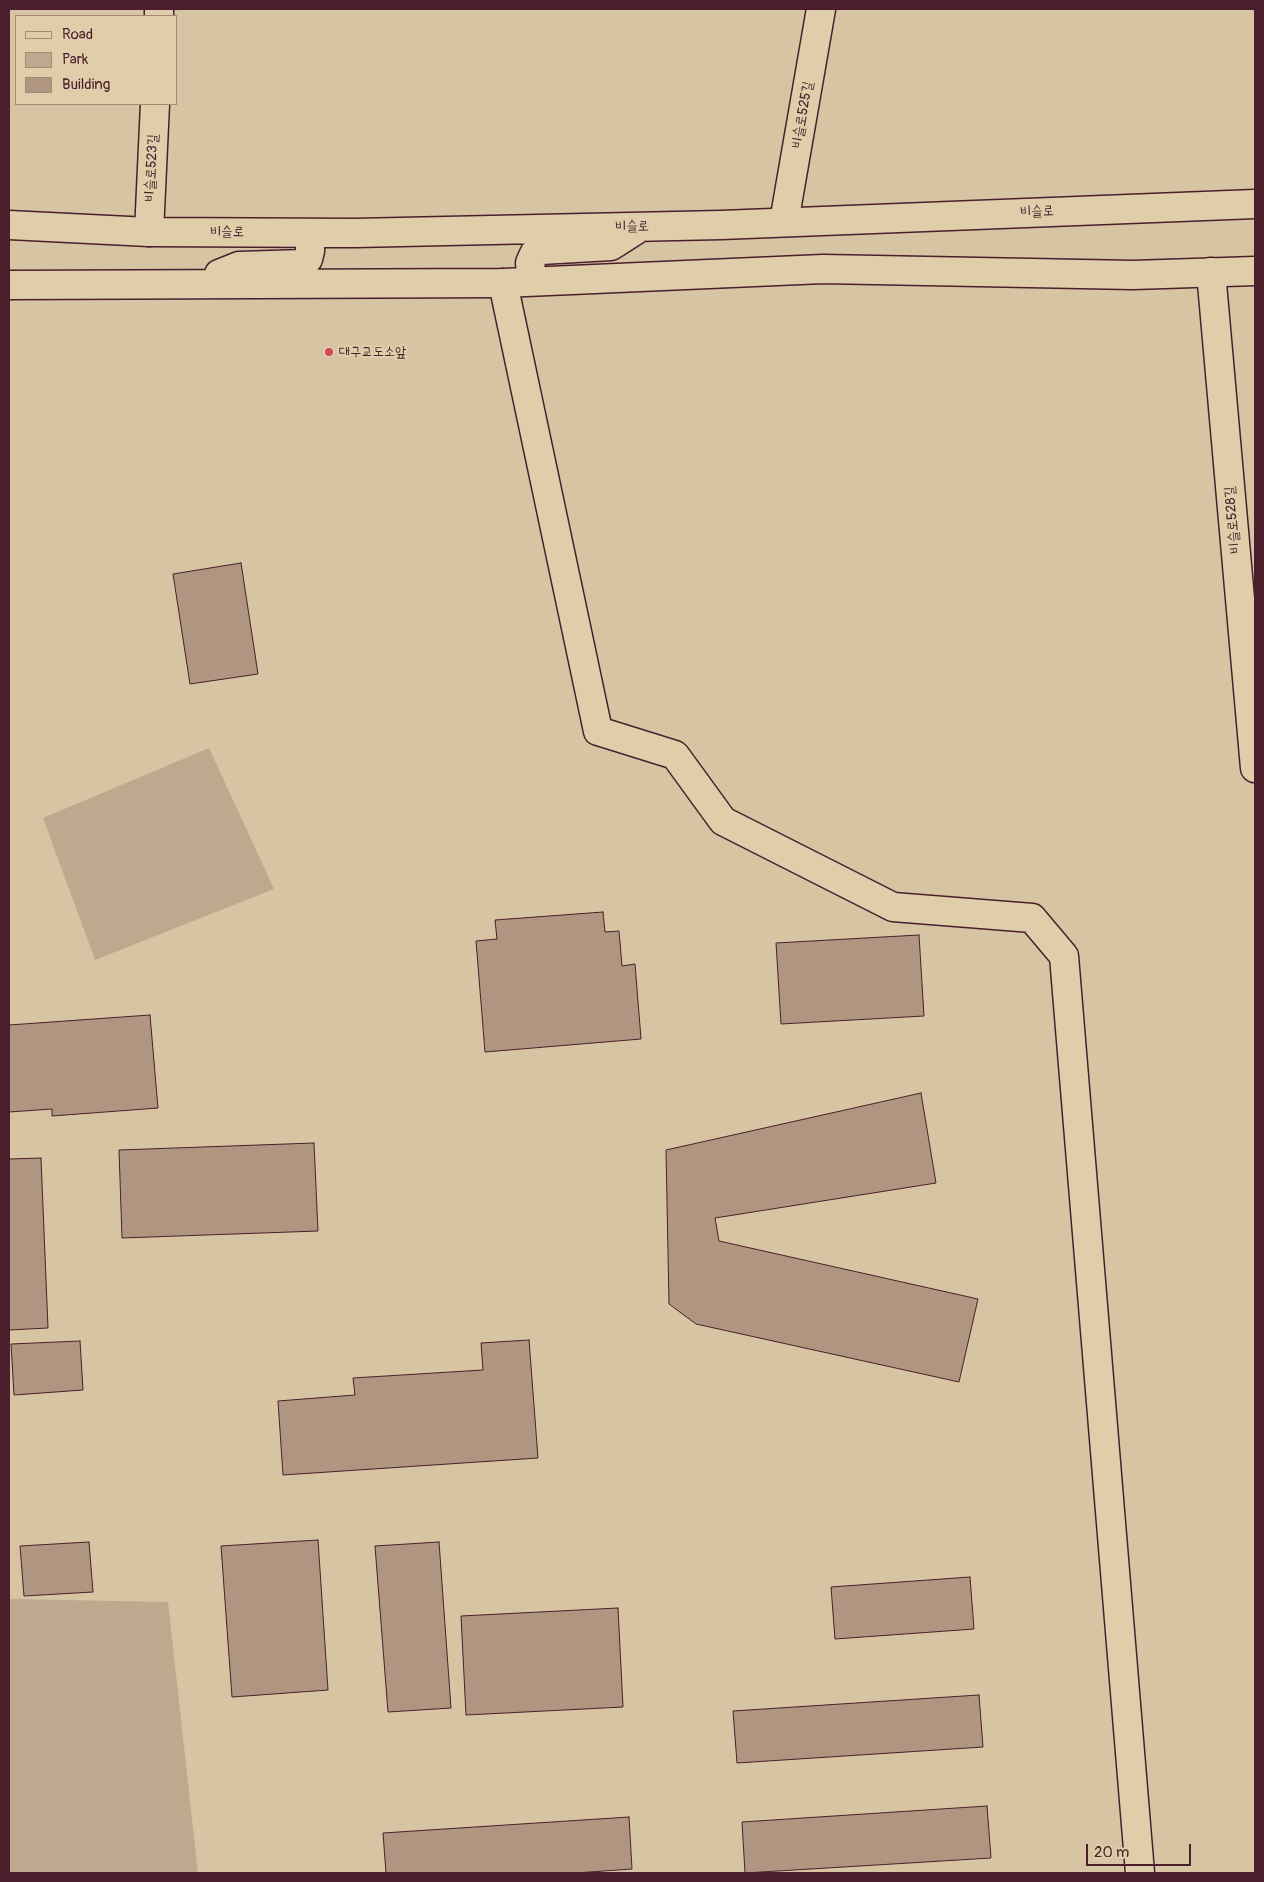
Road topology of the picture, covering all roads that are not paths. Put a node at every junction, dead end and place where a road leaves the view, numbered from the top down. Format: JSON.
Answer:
{"nodes":[{"id":1,"x":821,"y":9,"type":"edge"},
{"id":2,"x":155,"y":105,"type":"edge"},
{"id":3,"x":1255,"y":204,"type":"edge"},
{"id":4,"x":784,"y":222,"type":"junction"},
{"id":5,"x":9,"y":225,"type":"edge"},
{"id":6,"x":642,"y":226,"type":"junction"},
{"id":7,"x":149,"y":232,"type":"junction"},
{"id":8,"x":310,"y":233,"type":"junction"},
{"id":9,"x":1255,"y":271,"type":"edge"},
{"id":10,"x":1211,"y":272,"type":"junction"},
{"id":11,"x":532,"y":281,"type":"junction"},
{"id":12,"x":503,"y":283,"type":"junction"},
{"id":13,"x":198,"y":284,"type":"junction"},
{"id":14,"x":9,"y":285,"type":"edge"},
{"id":15,"x":1255,"y":768,"type":"edge"},
{"id":16,"x":1140,"y":1873,"type":"edge"}],
"edges":[{"from":1,"to":4,"type":"main road","name":"비슬로525길"},
{"from":2,"to":7,"type":"main road","name":"비슬로523길"},
{"from":3,"to":4,"type":"main road","name":"비슬로"},
{"from":4,"to":6,"type":"main road","name":"비슬로"},
{"from":5,"to":7,"type":"main road","name":"비슬로"},
{"from":6,"to":8,"type":"main road","name":"비슬로"},
{"from":6,"to":11,"type":"main road"},
{"from":7,"to":8,"type":"main road","name":"비슬로"},
{"from":8,"to":13,"type":"main road"},
{"from":9,"to":10,"type":"main road"},
{"from":10,"to":11,"type":"main road"},
{"from":10,"to":15,"type":"main road","name":"비슬로528길"},
{"from":11,"to":12,"type":"main road"},
{"from":12,"to":13,"type":"main road"},
{"from":12,"to":16,"type":"main road"},
{"from":13,"to":14,"type":"main road"}]}
